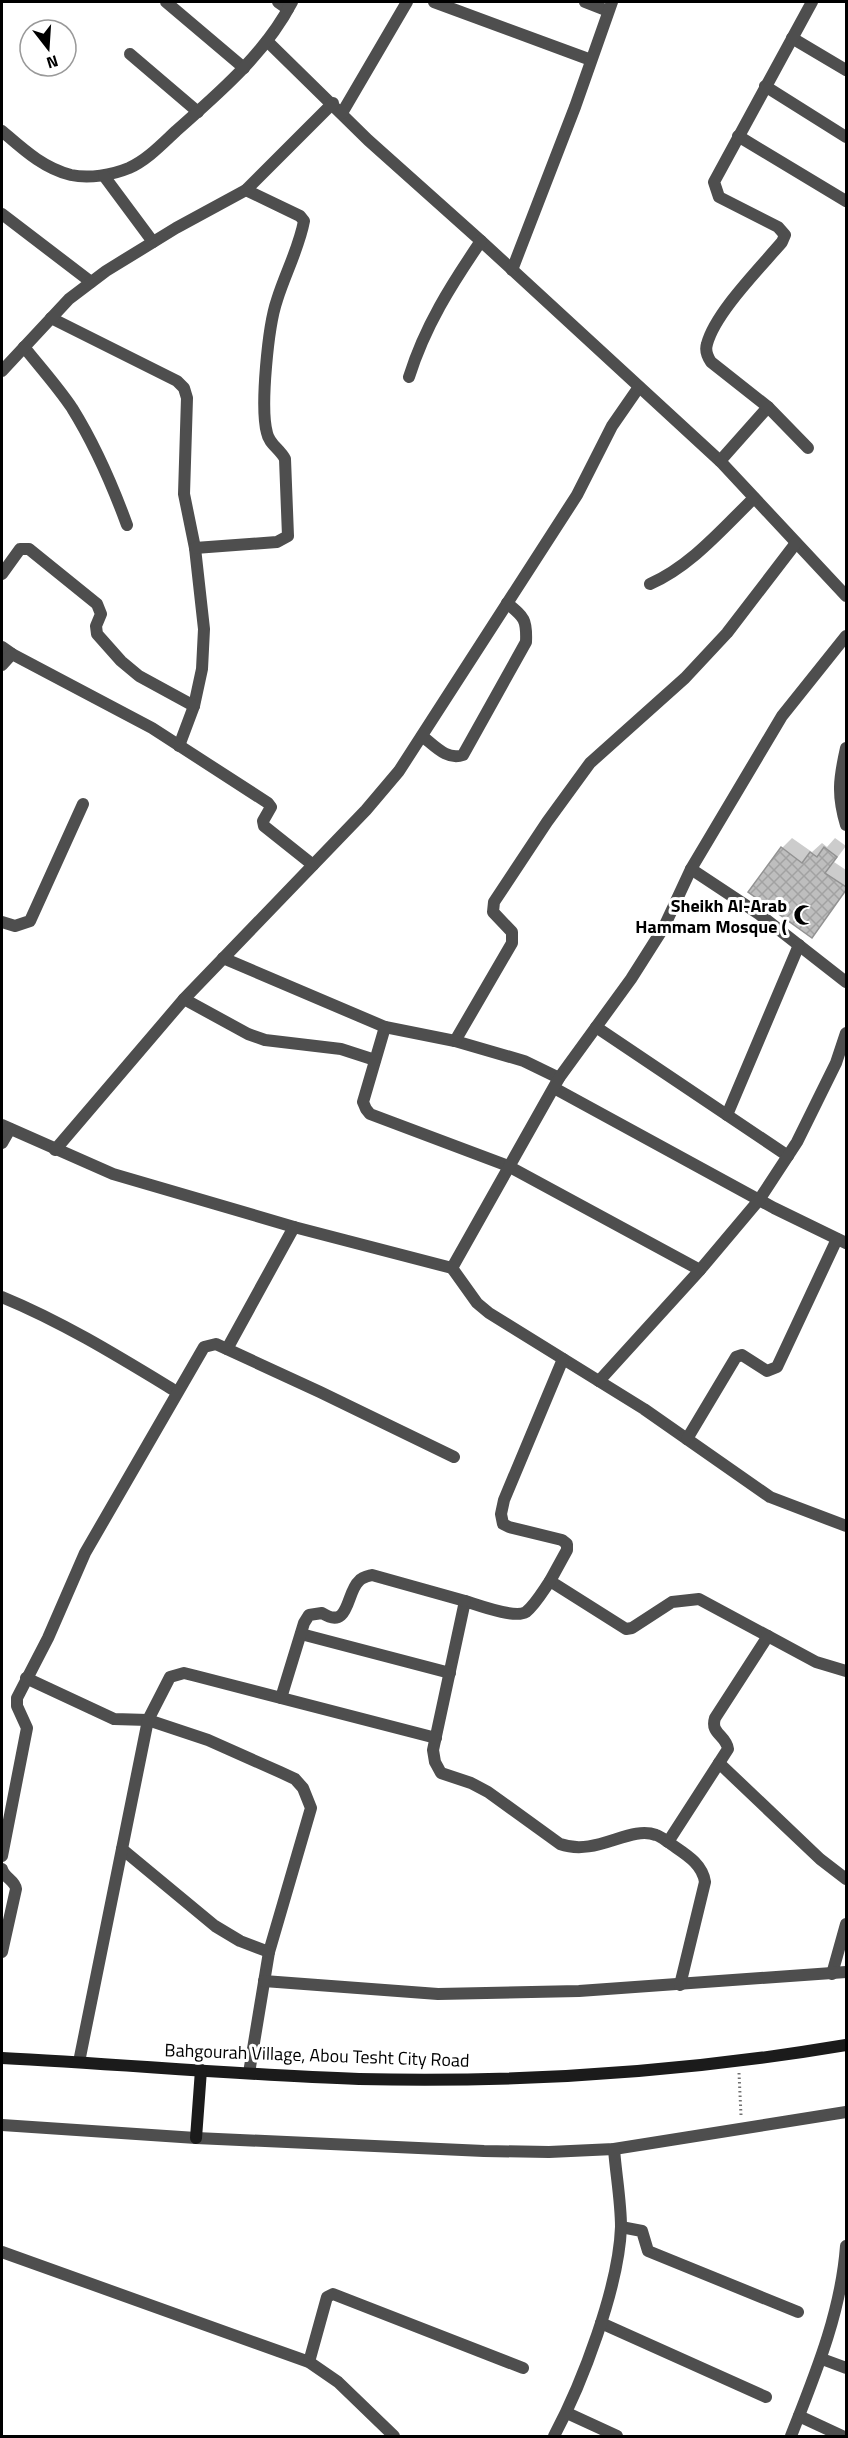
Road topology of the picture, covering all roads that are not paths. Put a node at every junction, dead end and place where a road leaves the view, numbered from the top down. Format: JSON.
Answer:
{"nodes":[{"id":1,"x":166,"y":2,"type":"edge"},
{"id":2,"x":407,"y":2,"type":"edge"},
{"id":3,"x":434,"y":2,"type":"edge"},
{"id":4,"x":585,"y":2,"type":"edge"},
{"id":5,"x":812,"y":2,"type":"edge"},
{"id":6,"x":286,"y":4,"type":"edge"},
{"id":7,"x":610,"y":6,"type":"edge"},
{"id":8,"x":792,"y":38,"type":"junction"},
{"id":9,"x":267,"y":41,"type":"junction"},
{"id":10,"x":130,"y":54,"type":"dead end"},
{"id":11,"x":591,"y":60,"type":"junction"},
{"id":12,"x":244,"y":68,"type":"junction"},
{"id":13,"x":846,"y":70,"type":"edge"},
{"id":14,"x":765,"y":86,"type":"junction"},
{"id":15,"x":333,"y":104,"type":"junction"},
{"id":16,"x":198,"y":112,"type":"junction"},
{"id":17,"x":342,"y":113,"type":"junction"},
{"id":18,"x":2,"y":131,"type":"edge"},
{"id":19,"x":738,"y":136,"type":"junction"},
{"id":20,"x":846,"y":136,"type":"edge"},
{"id":21,"x":104,"y":176,"type":"junction"},
{"id":22,"x":246,"y":190,"type":"junction"},
{"id":23,"x":846,"y":201,"type":"edge"},
{"id":24,"x":2,"y":214,"type":"edge"},
{"id":25,"x":481,"y":241,"type":"junction"},
{"id":26,"x":153,"y":242,"type":"junction"},
{"id":27,"x":513,"y":270,"type":"junction"},
{"id":28,"x":91,"y":282,"type":"junction"},
{"id":29,"x":51,"y":318,"type":"junction"},
{"id":30,"x":24,"y":347,"type":"junction"},
{"id":31,"x":2,"y":372,"type":"edge"},
{"id":32,"x":409,"y":377,"type":"dead end"},
{"id":33,"x":639,"y":387,"type":"junction"},
{"id":34,"x":768,"y":407,"type":"junction"},
{"id":35,"x":808,"y":448,"type":"dead end"},
{"id":36,"x":720,"y":461,"type":"junction"},
{"id":37,"x":754,"y":498,"type":"junction"},
{"id":38,"x":127,"y":525,"type":"dead end"},
{"id":39,"x":796,"y":543,"type":"junction"},
{"id":40,"x":195,"y":548,"type":"junction"},
{"id":41,"x":2,"y":574,"type":"edge"},
{"id":42,"x":650,"y":584,"type":"dead end"},
{"id":43,"x":846,"y":596,"type":"edge"},
{"id":44,"x":507,"y":603,"type":"junction"},
{"id":45,"x":846,"y":637,"type":"edge"},
{"id":46,"x":7,"y":650,"type":"edge"},
{"id":47,"x":2,"y":665,"type":"edge"},
{"id":48,"x":194,"y":706,"type":"junction"},
{"id":49,"x":422,"y":736,"type":"junction"},
{"id":50,"x":179,"y":746,"type":"junction"},
{"id":51,"x":846,"y":748,"type":"edge"},
{"id":52,"x":82,"y":804,"type":"dead end"},
{"id":53,"x":846,"y":825,"type":"edge"},
{"id":54,"x":313,"y":865,"type":"junction"},
{"id":55,"x":691,"y":869,"type":"junction"},
{"id":56,"x":2,"y":922,"type":"edge"},
{"id":57,"x":799,"y":945,"type":"junction"},
{"id":58,"x":224,"y":958,"type":"junction"},
{"id":59,"x":846,"y":982,"type":"edge"},
{"id":60,"x":184,"y":999,"type":"junction"},
{"id":61,"x":596,"y":1026,"type":"junction"},
{"id":62,"x":385,"y":1027,"type":"junction"},
{"id":63,"x":846,"y":1033,"type":"edge"},
{"id":64,"x":455,"y":1041,"type":"junction"},
{"id":65,"x":375,"y":1060,"type":"junction"},
{"id":66,"x":557,"y":1083,"type":"junction"},
{"id":67,"x":727,"y":1115,"type":"junction"},
{"id":68,"x":6,"y":1127,"type":"edge"},
{"id":69,"x":2,"y":1143,"type":"edge"},
{"id":70,"x":55,"y":1150,"type":"junction"},
{"id":71,"x":788,"y":1156,"type":"junction"},
{"id":72,"x":508,"y":1166,"type":"junction"},
{"id":73,"x":759,"y":1200,"type":"junction"},
{"id":74,"x":294,"y":1227,"type":"junction"},
{"id":75,"x":842,"y":1241,"type":"edge"},
{"id":76,"x":452,"y":1268,"type":"junction"},
{"id":77,"x":700,"y":1270,"type":"junction"},
{"id":78,"x":2,"y":1298,"type":"edge"},
{"id":79,"x":227,"y":1349,"type":"junction"},
{"id":80,"x":563,"y":1359,"type":"junction"},
{"id":81,"x":599,"y":1381,"type":"junction"},
{"id":82,"x":177,"y":1392,"type":"junction"},
{"id":83,"x":687,"y":1438,"type":"junction"},
{"id":84,"x":454,"y":1457,"type":"dead end"},
{"id":85,"x":846,"y":1526,"type":"edge"},
{"id":86,"x":550,"y":1581,"type":"junction"},
{"id":87,"x":465,"y":1601,"type":"junction"},
{"id":88,"x":301,"y":1634,"type":"junction"},
{"id":89,"x":768,"y":1636,"type":"junction"},
{"id":90,"x":846,"y":1671,"type":"edge"},
{"id":91,"x":450,"y":1673,"type":"junction"},
{"id":92,"x":26,"y":1678,"type":"junction"},
{"id":93,"x":280,"y":1698,"type":"junction"},
{"id":94,"x":148,"y":1720,"type":"junction"},
{"id":95,"x":436,"y":1738,"type":"junction"},
{"id":96,"x":719,"y":1762,"type":"junction"},
{"id":97,"x":5,"y":1811,"type":"edge"},
{"id":98,"x":668,"y":1842,"type":"junction"},
{"id":99,"x":122,"y":1850,"type":"junction"},
{"id":100,"x":2,"y":1856,"type":"edge"},
{"id":101,"x":2,"y":1869,"type":"edge"},
{"id":102,"x":846,"y":1879,"type":"edge"},
{"id":103,"x":846,"y":1924,"type":"edge"},
{"id":104,"x":2,"y":1952,"type":"edge"},
{"id":105,"x":269,"y":1952,"type":"junction"},
{"id":106,"x":846,"y":1972,"type":"edge"},
{"id":107,"x":832,"y":1974,"type":"junction"},
{"id":108,"x":264,"y":1981,"type":"junction"},
{"id":109,"x":680,"y":1985,"type":"junction"},
{"id":110,"x":846,"y":2045,"type":"edge"},
{"id":111,"x":2,"y":2058,"type":"edge"},
{"id":112,"x":79,"y":2062,"type":"junction"},
{"id":113,"x":201,"y":2070,"type":"junction"},
{"id":114,"x":249,"y":2073,"type":"junction"},
{"id":115,"x":846,"y":2112,"type":"edge"},
{"id":116,"x":2,"y":2125,"type":"edge"},
{"id":117,"x":196,"y":2138,"type":"junction"},
{"id":118,"x":614,"y":2150,"type":"junction"},
{"id":119,"x":621,"y":2227,"type":"junction"},
{"id":120,"x":846,"y":2246,"type":"edge"},
{"id":121,"x":2,"y":2252,"type":"edge"},
{"id":122,"x":841,"y":2306,"type":"edge"},
{"id":123,"x":798,"y":2312,"type":"dead end"},
{"id":124,"x":601,"y":2323,"type":"junction"},
{"id":125,"x":822,"y":2359,"type":"junction"},
{"id":126,"x":309,"y":2362,"type":"junction"},
{"id":127,"x":522,"y":2368,"type":"dead end"},
{"id":128,"x":846,"y":2368,"type":"edge"},
{"id":129,"x":766,"y":2397,"type":"dead end"},
{"id":130,"x":567,"y":2413,"type":"junction"},
{"id":131,"x":799,"y":2416,"type":"junction"},
{"id":132,"x":394,"y":2436,"type":"edge"},
{"id":133,"x":554,"y":2436,"type":"edge"},
{"id":134,"x":617,"y":2436,"type":"edge"},
{"id":135,"x":791,"y":2436,"type":"edge"},
{"id":136,"x":842,"y":2436,"type":"edge"}],
"edges":[{"from":1,"to":12,"type":"street"},
{"from":2,"to":17,"type":"street"},
{"from":3,"to":11,"type":"street"},
{"from":4,"to":7,"type":"street"},
{"from":5,"to":8,"type":"street"},
{"from":6,"to":9,"type":"street"},
{"from":7,"to":11,"type":"street"},
{"from":8,"to":13,"type":"street"},
{"from":8,"to":14,"type":"street"},
{"from":9,"to":12,"type":"street"},
{"from":9,"to":15,"type":"street"},
{"from":10,"to":16,"type":"street"},
{"from":11,"to":27,"type":"street"},
{"from":12,"to":16,"type":"street"},
{"from":14,"to":19,"type":"street"},
{"from":14,"to":20,"type":"street"},
{"from":15,"to":17,"type":"street"},
{"from":15,"to":22,"type":"street"},
{"from":16,"to":21,"type":"street"},
{"from":17,"to":25,"type":"street"},
{"from":18,"to":21,"type":"street"},
{"from":19,"to":23,"type":"street"},
{"from":19,"to":34,"type":"street"},
{"from":21,"to":26,"type":"street"},
{"from":22,"to":26,"type":"street"},
{"from":22,"to":40,"type":"street"},
{"from":24,"to":28,"type":"street"},
{"from":25,"to":27,"type":"street"},
{"from":25,"to":32,"type":"street"},
{"from":26,"to":28,"type":"street"},
{"from":27,"to":33,"type":"street"},
{"from":28,"to":29,"type":"street"},
{"from":29,"to":30,"type":"street"},
{"from":29,"to":40,"type":"street"},
{"from":30,"to":31,"type":"street"},
{"from":30,"to":38,"type":"street"},
{"from":33,"to":36,"type":"street"},
{"from":33,"to":44,"type":"street"},
{"from":34,"to":35,"type":"street"},
{"from":34,"to":36,"type":"street"},
{"from":36,"to":37,"type":"street"},
{"from":37,"to":39,"type":"street"},
{"from":37,"to":42,"type":"street"},
{"from":39,"to":43,"type":"street"},
{"from":39,"to":64,"type":"street"},
{"from":40,"to":48,"type":"street"},
{"from":41,"to":48,"type":"street"},
{"from":44,"to":49,"type":"street"},
{"from":44,"to":49,"type":"street"},
{"from":45,"to":55,"type":"street"},
{"from":46,"to":47,"type":"street"},
{"from":46,"to":50,"type":"street"},
{"from":48,"to":50,"type":"street"},
{"from":49,"to":54,"type":"street"},
{"from":50,"to":54,"type":"street"},
{"from":51,"to":53,"type":"street"},
{"from":52,"to":56,"type":"street"},
{"from":54,"to":58,"type":"street"},
{"from":55,"to":57,"type":"street"},
{"from":55,"to":61,"type":"street"},
{"from":57,"to":59,"type":"street"},
{"from":57,"to":67,"type":"street"},
{"from":58,"to":60,"type":"street"},
{"from":58,"to":62,"type":"street"},
{"from":60,"to":65,"type":"street"},
{"from":60,"to":70,"type":"street"},
{"from":61,"to":66,"type":"street"},
{"from":61,"to":67,"type":"street"},
{"from":62,"to":64,"type":"street"},
{"from":62,"to":65,"type":"street"},
{"from":63,"to":71,"type":"street"},
{"from":64,"to":66,"type":"street"},
{"from":65,"to":72,"type":"street"},
{"from":66,"to":72,"type":"street"},
{"from":66,"to":73,"type":"street"},
{"from":67,"to":71,"type":"street"},
{"from":68,"to":69,"type":"street"},
{"from":68,"to":70,"type":"street"},
{"from":70,"to":74,"type":"street"},
{"from":71,"to":73,"type":"street"},
{"from":72,"to":76,"type":"street"},
{"from":72,"to":77,"type":"street"},
{"from":73,"to":75,"type":"street"},
{"from":73,"to":77,"type":"street"},
{"from":74,"to":76,"type":"street"},
{"from":74,"to":79,"type":"street"},
{"from":75,"to":83,"type":"street"},
{"from":76,"to":80,"type":"street"},
{"from":77,"to":81,"type":"street"},
{"from":78,"to":82,"type":"street"},
{"from":79,"to":82,"type":"street"},
{"from":79,"to":84,"type":"street"},
{"from":80,"to":81,"type":"street"},
{"from":80,"to":86,"type":"street"},
{"from":81,"to":83,"type":"street"},
{"from":82,"to":92,"type":"street"},
{"from":83,"to":85,"type":"street"},
{"from":86,"to":87,"type":"street"},
{"from":86,"to":89,"type":"street"},
{"from":87,"to":88,"type":"street"},
{"from":87,"to":91,"type":"street"},
{"from":88,"to":91,"type":"street"},
{"from":88,"to":93,"type":"street"},
{"from":89,"to":90,"type":"street"},
{"from":89,"to":96,"type":"street"},
{"from":91,"to":95,"type":"street"},
{"from":92,"to":94,"type":"street"},
{"from":92,"to":97,"type":"street"},
{"from":93,"to":94,"type":"street"},
{"from":93,"to":95,"type":"street"},
{"from":94,"to":99,"type":"street"},
{"from":94,"to":105,"type":"street"},
{"from":95,"to":98,"type":"street"},
{"from":96,"to":98,"type":"street"},
{"from":96,"to":102,"type":"street"},
{"from":97,"to":100,"type":"street"},
{"from":98,"to":109,"type":"street"},
{"from":99,"to":105,"type":"street"},
{"from":99,"to":112,"type":"street"},
{"from":101,"to":104,"type":"street"},
{"from":103,"to":107,"type":"street"},
{"from":105,"to":108,"type":"street"},
{"from":106,"to":107,"type":"street"},
{"from":107,"to":109,"type":"street"},
{"from":108,"to":109,"type":"street"},
{"from":108,"to":114,"type":"street"},
{"from":110,"to":114,"type":"street","name":"Bahgourah Village, Abou Tesht City Road"},
{"from":111,"to":112,"type":"street","name":"Bahgourah Village, Abou Tesht City Road"},
{"from":112,"to":113,"type":"street","name":"Bahgourah Village, Abou Tesht City Road"},
{"from":113,"to":114,"type":"street","name":"Bahgourah Village, Abou Tesht City Road"},
{"from":113,"to":117,"type":"street"},
{"from":115,"to":118,"type":"street"},
{"from":116,"to":117,"type":"street"},
{"from":117,"to":118,"type":"street"},
{"from":118,"to":119,"type":"street"},
{"from":119,"to":123,"type":"street"},
{"from":119,"to":124,"type":"street"},
{"from":120,"to":122,"type":"street"},
{"from":121,"to":126,"type":"street"},
{"from":122,"to":125,"type":"street"},
{"from":124,"to":129,"type":"street"},
{"from":124,"to":130,"type":"street"},
{"from":125,"to":128,"type":"street"},
{"from":125,"to":131,"type":"street"},
{"from":126,"to":127,"type":"street"},
{"from":126,"to":132,"type":"street"},
{"from":130,"to":133,"type":"street"},
{"from":130,"to":134,"type":"street"},
{"from":131,"to":135,"type":"street"},
{"from":131,"to":136,"type":"street"}]}
